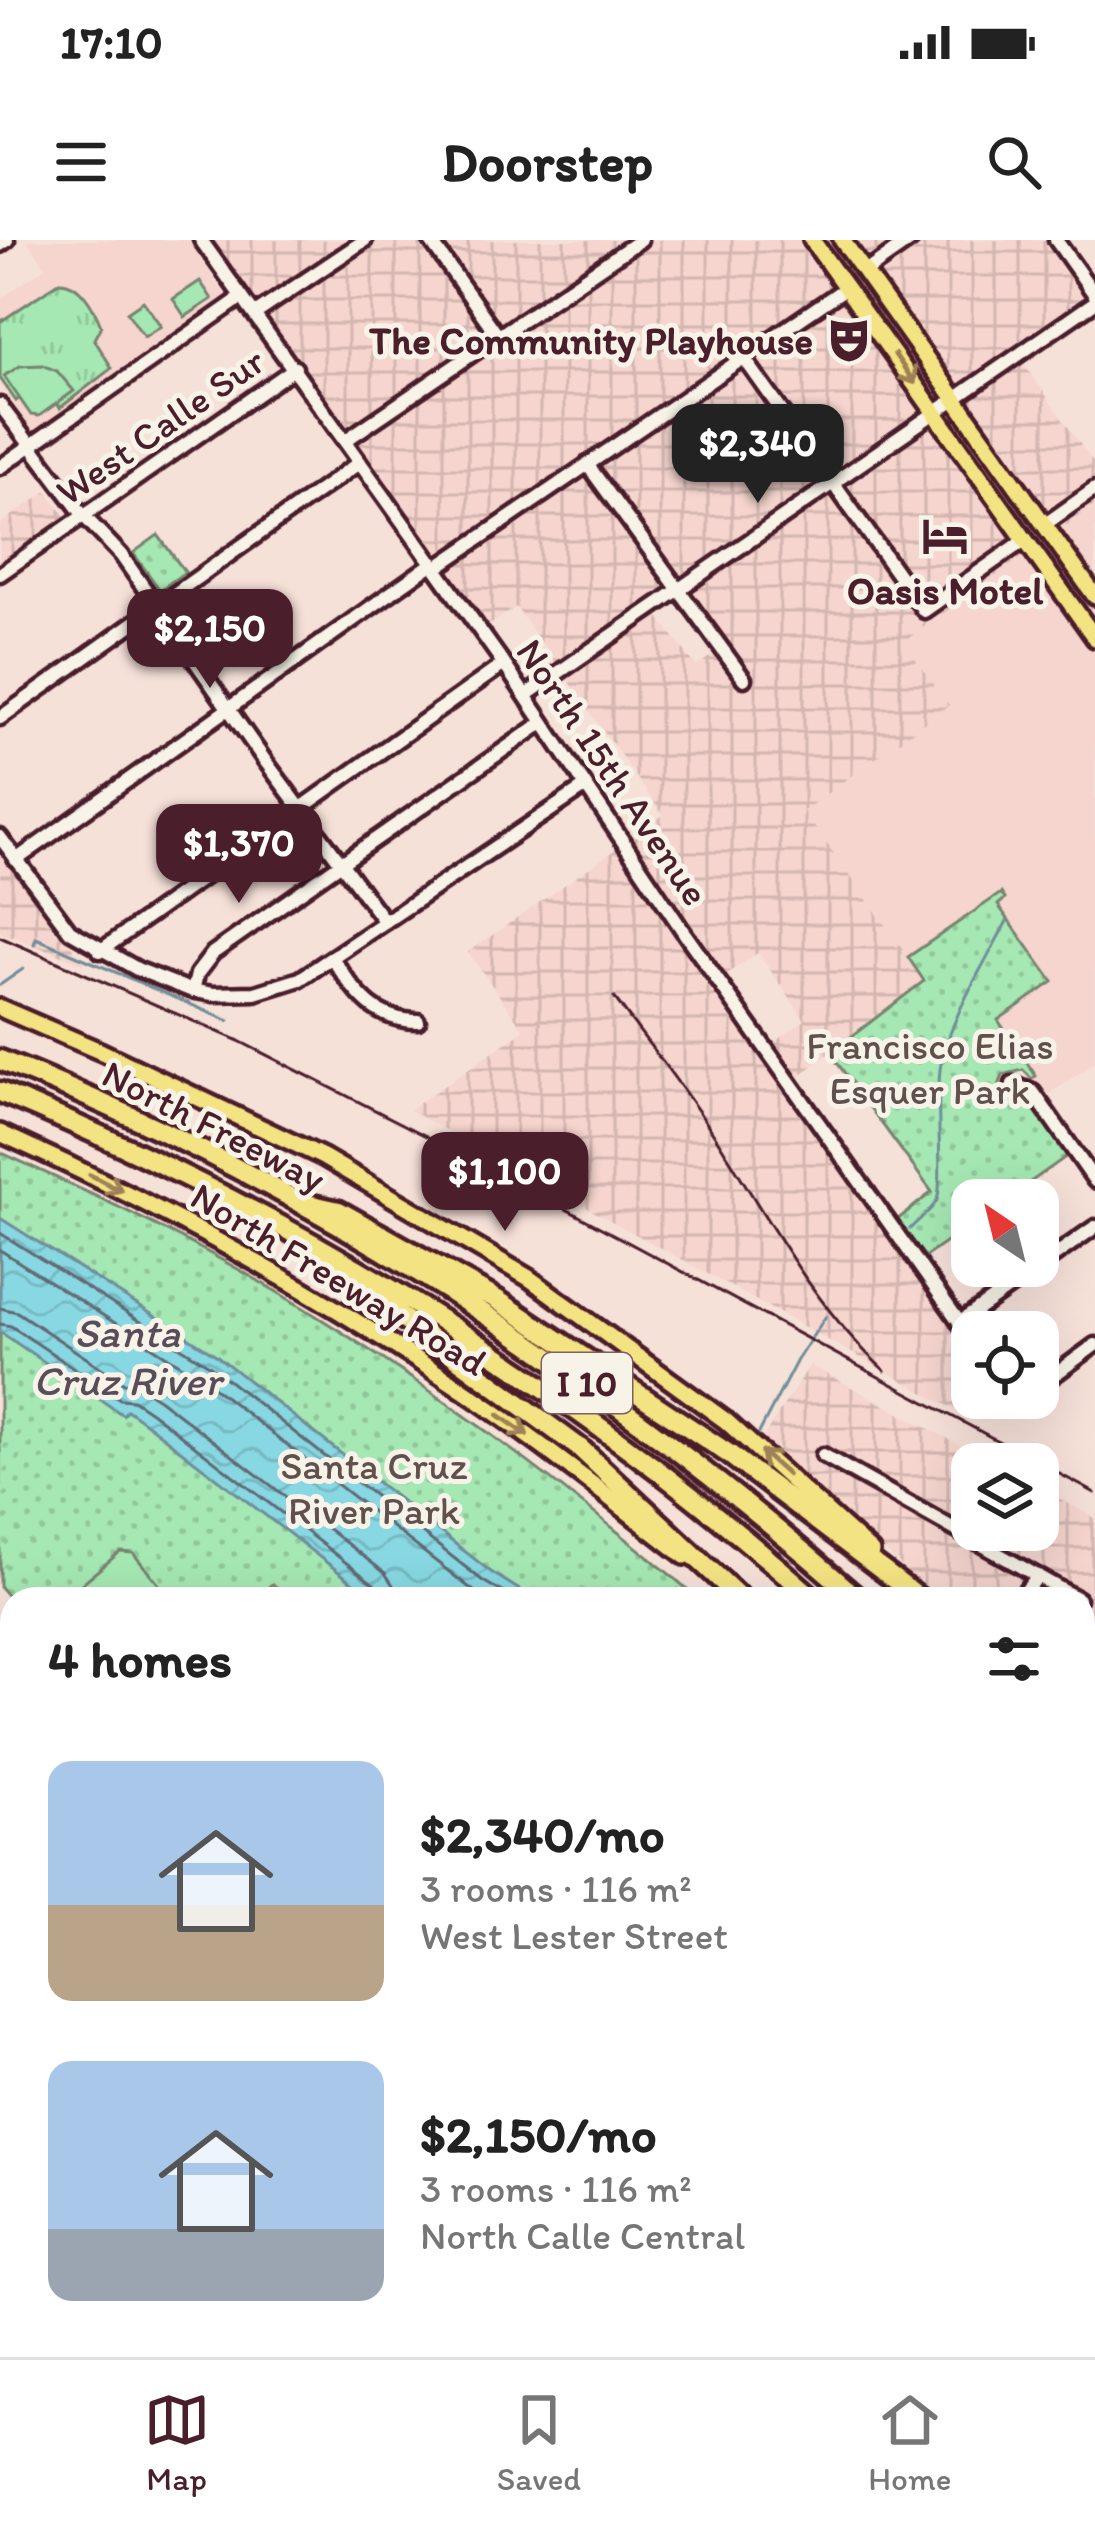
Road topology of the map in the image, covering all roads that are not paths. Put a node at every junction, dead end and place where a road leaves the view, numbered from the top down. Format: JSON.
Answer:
{"nodes":[{"id":1,"x":201,"y":240,"type":"edge"},
{"id":2,"x":365,"y":240,"type":"edge"},
{"id":3,"x":430,"y":240,"type":"edge"},
{"id":4,"x":640,"y":240,"type":"edge"},
{"id":5,"x":812,"y":240,"type":"edge"},
{"id":6,"x":842,"y":240,"type":"edge"},
{"id":7,"x":911,"y":240,"type":"edge"},
{"id":8,"x":1056,"y":240,"type":"edge"},
{"id":9,"x":865,"y":272,"type":"junction"},
{"id":10,"x":847,"y":287,"type":"junction"},
{"id":11,"x":242,"y":296,"type":"junction"},
{"id":12,"x":1095,"y":298,"type":"edge"},
{"id":13,"x":255,"y":314,"type":"junction"},
{"id":14,"x":498,"y":337,"type":"junction"},
{"id":15,"x":744,"y":358,"type":"junction"},
{"id":16,"x":295,"y":368,"type":"junction"},
{"id":17,"x":955,"y":401,"type":"junction"},
{"id":18,"x":0,"y":405,"type":"edge"},
{"id":19,"x":935,"y":414,"type":"junction"},
{"id":20,"x":346,"y":440,"type":"junction"},
{"id":21,"x":30,"y":446,"type":"junction"},
{"id":22,"x":360,"y":463,"type":"junction"},
{"id":23,"x":587,"y":464,"type":"junction"},
{"id":24,"x":0,"y":466,"type":"edge"},
{"id":25,"x":832,"y":483,"type":"junction"},
{"id":26,"x":1095,"y":489,"type":"edge"},
{"id":27,"x":84,"y":516,"type":"junction"},
{"id":28,"x":1045,"y":525,"type":"junction"},
{"id":29,"x":1026,"y":539,"type":"junction"},
{"id":30,"x":434,"y":566,"type":"junction"},
{"id":31,"x":0,"y":574,"type":"edge"},
{"id":32,"x":679,"y":589,"type":"junction"},
{"id":33,"x":1095,"y":596,"type":"edge"},
{"id":34,"x":158,"y":607,"type":"junction"},
{"id":35,"x":1095,"y":638,"type":"edge"},
{"id":36,"x":504,"y":664,"type":"junction"},
{"id":37,"x":744,"y":679,"type":"dead end"},
{"id":38,"x":526,"y":695,"type":"junction"},
{"id":39,"x":230,"y":706,"type":"junction"},
{"id":40,"x":0,"y":718,"type":"edge"},
{"id":41,"x":542,"y":723,"type":"junction"},
{"id":42,"x":585,"y":788,"type":"junction"},
{"id":43,"x":300,"y":808,"type":"junction"},
{"id":44,"x":0,"y":837,"type":"edge"},
{"id":45,"x":16,"y":860,"type":"junction"},
{"id":46,"x":342,"y":865,"type":"junction"},
{"id":47,"x":385,"y":922,"type":"junction"},
{"id":48,"x":100,"y":951,"type":"junction"},
{"id":49,"x":332,"y":958,"type":"junction"},
{"id":50,"x":193,"y":991,"type":"junction"},
{"id":51,"x":0,"y":1008,"type":"edge"},
{"id":52,"x":418,"y":1021,"type":"dead end"},
{"id":53,"x":0,"y":1060,"type":"edge"},
{"id":54,"x":1013,"y":1084,"type":"dead end"},
{"id":55,"x":0,"y":1092,"type":"edge"},
{"id":56,"x":0,"y":1133,"type":"edge"},
{"id":57,"x":1095,"y":1181,"type":"edge"},
{"id":58,"x":292,"y":1200,"type":"junction"},
{"id":59,"x":272,"y":1222,"type":"junction"},
{"id":60,"x":1095,"y":1227,"type":"edge"},
{"id":61,"x":976,"y":1311,"type":"edge"},
{"id":62,"x":951,"y":1312,"type":"edge"},
{"id":63,"x":1095,"y":1345,"type":"edge"},
{"id":64,"x":1059,"y":1372,"type":"edge"},
{"id":65,"x":823,"y":1455,"type":"dead end"},
{"id":66,"x":1038,"y":1576,"type":"junction"},
{"id":67,"x":725,"y":1587,"type":"edge"},
{"id":68,"x":728,"y":1587,"type":"edge"},
{"id":69,"x":800,"y":1587,"type":"edge"},
{"id":70,"x":844,"y":1587,"type":"edge"},
{"id":71,"x":905,"y":1587,"type":"edge"},
{"id":72,"x":908,"y":1587,"type":"edge"},
{"id":73,"x":1029,"y":1587,"type":"edge"},
{"id":74,"x":1058,"y":1587,"type":"edge"}],
"edges":[{"from":1,"to":11,"type":"street","name":"North 15th Avenue"},
{"from":2,"to":13,"type":"street"},
{"from":3,"to":14,"type":"street"},
{"from":4,"to":14,"type":"street"},
{"from":5,"to":10,"type":"main road"},
{"from":6,"to":9,"type":"main road"},
{"from":7,"to":9,"type":"street"},
{"from":8,"to":12,"type":"street"},
{"from":9,"to":17,"type":"main road"},
{"from":10,"to":15,"type":"street"},
{"from":10,"to":19,"type":"main road","one_way":true},
{"from":11,"to":13,"type":"street","name":"North 15th Avenue"},
{"from":11,"to":21,"type":"street"},
{"from":12,"to":17,"type":"street"},
{"from":13,"to":16,"type":"street","name":"North 15th Avenue"},
{"from":14,"to":20,"type":"street"},
{"from":15,"to":23,"type":"street"},
{"from":15,"to":25,"type":"street"},
{"from":16,"to":20,"type":"street","name":"North 15th Avenue"},
{"from":16,"to":27,"type":"street","name":"West Calle Sur"},
{"from":17,"to":19,"type":"street"},
{"from":17,"to":28,"type":"main road"},
{"from":18,"to":21,"type":"street"},
{"from":19,"to":25,"type":"street"},
{"from":19,"to":29,"type":"main road"},
{"from":20,"to":22,"type":"street","name":"North 15th Avenue"},
{"from":21,"to":24,"type":"street"},
{"from":21,"to":27,"type":"street"},
{"from":22,"to":30,"type":"street","name":"North 15th Avenue"},
{"from":22,"to":34,"type":"street"},
{"from":23,"to":30,"type":"street"},
{"from":23,"to":32,"type":"street"},
{"from":25,"to":29,"type":"street"},
{"from":25,"to":32,"type":"street"},
{"from":26,"to":28,"type":"street"},
{"from":27,"to":31,"type":"street","name":"West Calle Sur"},
{"from":27,"to":34,"type":"street"},
{"from":28,"to":33,"type":"main road"},
{"from":29,"to":35,"type":"main road"},
{"from":30,"to":36,"type":"street","name":"North 15th Avenue"},
{"from":30,"to":39,"type":"street"},
{"from":32,"to":37,"type":"street"},
{"from":32,"to":38,"type":"street"},
{"from":34,"to":39,"type":"street"},
{"from":34,"to":40,"type":"street"},
{"from":36,"to":38,"type":"street","name":"North 15th Avenue"},
{"from":36,"to":43,"type":"street"},
{"from":38,"to":41,"type":"street","name":"North 15th Avenue"},
{"from":39,"to":43,"type":"street"},
{"from":39,"to":45,"type":"street"},
{"from":41,"to":42,"type":"street","name":"North 15th Avenue"},
{"from":41,"to":46,"type":"street"},
{"from":42,"to":47,"type":"street"},
{"from":42,"to":62,"type":"street","name":"North 15th Avenue"},
{"from":43,"to":46,"type":"street"},
{"from":43,"to":48,"type":"street"},
{"from":44,"to":45,"type":"street"},
{"from":45,"to":48,"type":"street"},
{"from":46,"to":47,"type":"street"},
{"from":46,"to":50,"type":"street"},
{"from":47,"to":49,"type":"street"},
{"from":48,"to":50,"type":"street"},
{"from":49,"to":50,"type":"street"},
{"from":49,"to":52,"type":"street"},
{"from":72,"to":51,"type":"main road","one_way":true},
{"from":53,"to":58,"type":"highway","name":"North Freeway","number":"I 10"},
{"from":54,"to":57,"type":"street"},
{"from":55,"to":59,"type":"highway","name":"North Freeway","number":"I 10"},
{"from":56,"to":67,"type":"main road","name":"North Freeway Road","one_way":true},
{"from":58,"to":70,"type":"highway","name":"North Freeway","number":"I 10"},
{"from":58,"to":71,"type":"highway"},
{"from":59,"to":68,"type":"highway"},
{"from":59,"to":69,"type":"highway","name":"North Freeway","number":"I 10"},
{"from":60,"to":61,"type":"street"},
{"from":63,"to":64,"type":"street"},
{"from":65,"to":66,"type":"street"},
{"from":66,"to":73,"type":"street"},
{"from":66,"to":74,"type":"street"}]}
